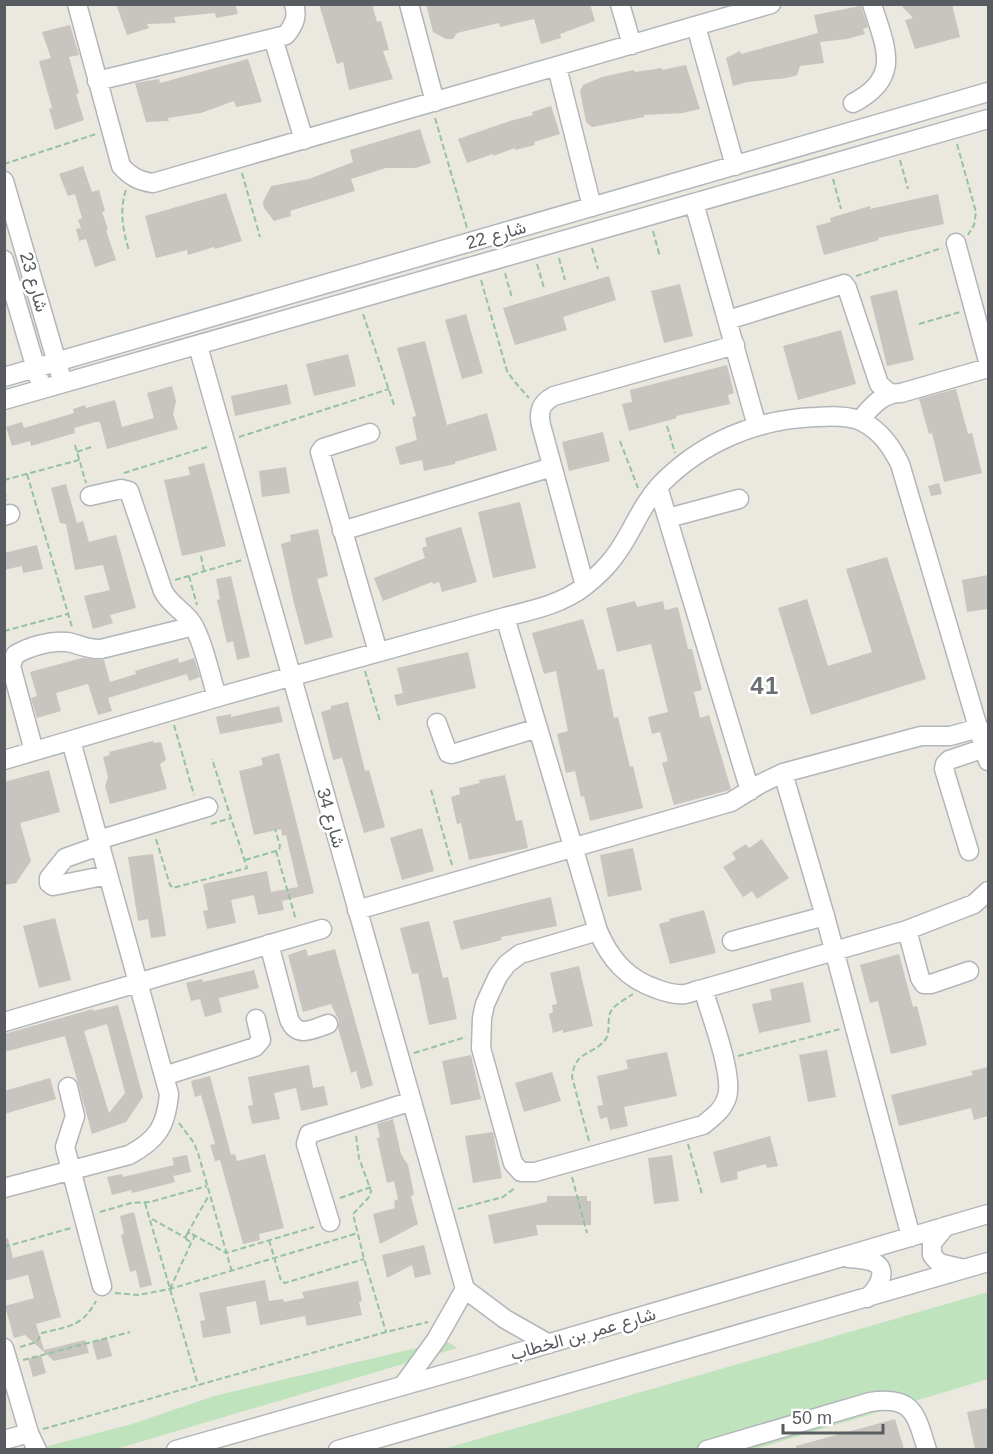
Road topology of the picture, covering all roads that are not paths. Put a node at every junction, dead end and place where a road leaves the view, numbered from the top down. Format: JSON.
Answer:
{"nodes":[{"id":1,"x":77,"y":4,"type":"edge"},
{"id":2,"x":294,"y":4,"type":"edge"},
{"id":3,"x":409,"y":4,"type":"edge"},
{"id":4,"x":620,"y":4,"type":"edge"},
{"id":5,"x":771,"y":4,"type":"edge"},
{"id":6,"x":872,"y":4,"type":"edge"},
{"id":7,"x":696,"y":26,"type":"junction"},
{"id":8,"x":273,"y":38,"type":"junction"},
{"id":9,"x":632,"y":45,"type":"junction"},
{"id":10,"x":556,"y":67,"type":"junction"},
{"id":11,"x":98,"y":81,"type":"junction"},
{"id":12,"x":988,"y":93,"type":"edge"},
{"id":13,"x":433,"y":103,"type":"junction"},
{"id":14,"x":853,"y":103,"type":"dead end"},
{"id":15,"x":988,"y":119,"type":"edge"},
{"id":16,"x":304,"y":140,"type":"junction"},
{"id":17,"x":735,"y":166,"type":"junction"},
{"id":18,"x":4,"y":181,"type":"edge"},
{"id":19,"x":694,"y":203,"type":"junction"},
{"id":20,"x":592,"y":207,"type":"junction"},
{"id":21,"x":956,"y":243,"type":"road end"},
{"id":22,"x":4,"y":260,"type":"edge"},
{"id":23,"x":728,"y":320,"type":"junction"},
{"id":24,"x":735,"y":345,"type":"junction"},
{"id":25,"x":198,"y":346,"type":"junction"},
{"id":26,"x":988,"y":361,"type":"edge"},
{"id":27,"x":57,"y":362,"type":"junction"},
{"id":28,"x":36,"y":368,"type":"junction"},
{"id":29,"x":988,"y":368,"type":"edge"},
{"id":30,"x":4,"y":377,"type":"edge"},
{"id":31,"x":63,"y":383,"type":"junction"},
{"id":32,"x":43,"y":389,"type":"junction"},
{"id":33,"x":889,"y":393,"type":"junction"},
{"id":34,"x":4,"y":400,"type":"edge"},
{"id":35,"x":860,"y":420,"type":"junction"},
{"id":36,"x":758,"y":426,"type":"junction"},
{"id":37,"x":370,"y":433,"type":"dead end"},
{"id":38,"x":552,"y":467,"type":"junction"},
{"id":39,"x":658,"y":487,"type":"junction"},
{"id":40,"x":90,"y":496,"type":"road end"},
{"id":41,"x":739,"y":499,"type":"dead end"},
{"id":42,"x":668,"y":518,"type":"junction"},
{"id":43,"x":342,"y":531,"type":"junction"},
{"id":44,"x":585,"y":586,"type":"junction"},
{"id":45,"x":505,"y":617,"type":"junction"},
{"id":46,"x":194,"y":626,"type":"junction"},
{"id":47,"x":369,"y":655,"type":"junction"},
{"id":48,"x":291,"y":676,"type":"junction"},
{"id":49,"x":217,"y":697,"type":"junction"},
{"id":50,"x":981,"y":704,"type":"edge"},
{"id":51,"x":436,"y":723,"type":"dead end"},
{"id":52,"x":538,"y":728,"type":"junction"},
{"id":53,"x":979,"y":728,"type":"junction"},
{"id":54,"x":71,"y":741,"type":"junction"},
{"id":55,"x":34,"y":751,"type":"junction"},
{"id":56,"x":987,"y":754,"type":"edge"},
{"id":57,"x":4,"y":760,"type":"edge"},
{"id":58,"x":783,"y":774,"type":"junction"},
{"id":59,"x":750,"y":791,"type":"junction"},
{"id":60,"x":203,"y":808,"type":"road end"},
{"id":61,"x":99,"y":843,"type":"junction"},
{"id":62,"x":574,"y":849,"type":"junction"},
{"id":63,"x":969,"y":851,"type":"dead end"},
{"id":64,"x":108,"y":875,"type":"junction"},
{"id":65,"x":988,"y":891,"type":"edge"},
{"id":66,"x":357,"y":910,"type":"junction"},
{"id":67,"x":825,"y":916,"type":"junction"},
{"id":68,"x":322,"y":929,"type":"dead end"},
{"id":69,"x":907,"y":930,"type":"junction"},
{"id":70,"x":598,"y":931,"type":"junction"},
{"id":71,"x":732,"y":941,"type":"dead end"},
{"id":72,"x":269,"y":944,"type":"junction"},
{"id":73,"x":835,"y":951,"type":"junction"},
{"id":74,"x":969,"y":971,"type":"dead end"},
{"id":75,"x":138,"y":982,"type":"junction"},
{"id":76,"x":703,"y":989,"type":"junction"},
{"id":77,"x":256,"y":1019,"type":"dead end"},
{"id":78,"x":4,"y":1022,"type":"edge"},
{"id":79,"x":328,"y":1024,"type":"dead end"},
{"id":80,"x":164,"y":1076,"type":"junction"},
{"id":81,"x":68,"y":1087,"type":"dead end"},
{"id":82,"x":412,"y":1101,"type":"junction"},
{"id":83,"x":71,"y":1169,"type":"junction"},
{"id":84,"x":4,"y":1188,"type":"edge"},
{"id":85,"x":988,"y":1214,"type":"edge"},
{"id":86,"x":330,"y":1222,"type":"road end"},
{"id":87,"x":946,"y":1226,"type":"junction"},
{"id":88,"x":911,"y":1237,"type":"junction"},
{"id":89,"x":841,"y":1258,"type":"junction"},
{"id":90,"x":988,"y":1262,"type":"edge"},
{"id":91,"x":964,"y":1269,"type":"junction"},
{"id":92,"x":465,"y":1289,"type":"junction"},
{"id":93,"x":104,"y":1293,"type":"road end"},
{"id":94,"x":867,"y":1298,"type":"junction"},
{"id":95,"x":549,"y":1344,"type":"junction"},
{"id":96,"x":6,"y":1354,"type":"edge"},
{"id":97,"x":404,"y":1384,"type":"junction"},
{"id":98,"x":29,"y":1433,"type":"junction"},
{"id":99,"x":4,"y":1440,"type":"edge"},
{"id":100,"x":17,"y":1449,"type":"edge"},
{"id":101,"x":37,"y":1449,"type":"edge"},
{"id":102,"x":176,"y":1449,"type":"edge"},
{"id":103,"x":338,"y":1449,"type":"edge"},
{"id":104,"x":707,"y":1449,"type":"edge"},
{"id":105,"x":927,"y":1449,"type":"edge"}],
"edges":[{"from":1,"to":11,"type":"street"},
{"from":2,"to":8,"type":"street"},
{"from":3,"to":13,"type":"street"},
{"from":4,"to":9,"type":"street"},
{"from":5,"to":7,"type":"street"},
{"from":6,"to":14,"type":"street"},
{"from":7,"to":9,"type":"street"},
{"from":7,"to":17,"type":"street"},
{"from":8,"to":11,"type":"street"},
{"from":8,"to":16,"type":"street"},
{"from":9,"to":10,"type":"street"},
{"from":10,"to":13,"type":"street"},
{"from":10,"to":20,"type":"street"},
{"from":11,"to":16,"type":"street"},
{"from":12,"to":17,"type":"street","name":"شارع 22"},
{"from":13,"to":16,"type":"street"},
{"from":15,"to":19,"type":"street","name":"شارع 22"},
{"from":17,"to":20,"type":"street","name":"شارع 22"},
{"from":18,"to":27,"type":"street","name":"شارع 23"},
{"from":19,"to":23,"type":"street"},
{"from":19,"to":25,"type":"street","name":"شارع 22"},
{"from":20,"to":27,"type":"street","name":"شارع 22"},
{"from":21,"to":26,"type":"street"},
{"from":22,"to":28,"type":"street","name":"شارع 23"},
{"from":23,"to":24,"type":"street"},
{"from":23,"to":33,"type":"street"},
{"from":24,"to":36,"type":"street"},
{"from":24,"to":38,"type":"street"},
{"from":25,"to":31,"type":"street","name":"شارع 22"},
{"from":25,"to":48,"type":"street","name":"شارع 34"},
{"from":27,"to":28,"type":"street","name":"شارع 22"},
{"from":27,"to":31,"type":"street","name":"شارع 23"},
{"from":28,"to":30,"type":"street","name":"شارع 22"},
{"from":28,"to":32,"type":"street","name":"شارع 23"},
{"from":29,"to":33,"type":"street"},
{"from":31,"to":32,"type":"street","name":"شارع 22"},
{"from":32,"to":34,"type":"street","name":"شارع 22"},
{"from":33,"to":35,"type":"street"},
{"from":35,"to":36,"type":"street"},
{"from":35,"to":50,"type":"street"},
{"from":36,"to":39,"type":"street"},
{"from":37,"to":43,"type":"street"},
{"from":38,"to":43,"type":"street"},
{"from":38,"to":44,"type":"street"},
{"from":39,"to":42,"type":"street"},
{"from":39,"to":44,"type":"street"},
{"from":40,"to":46,"type":"street"},
{"from":41,"to":42,"type":"street"},
{"from":42,"to":59,"type":"street"},
{"from":43,"to":47,"type":"street"},
{"from":44,"to":45,"type":"street"},
{"from":45,"to":47,"type":"street"},
{"from":45,"to":52,"type":"street"},
{"from":46,"to":49,"type":"street"},
{"from":46,"to":55,"type":"street"},
{"from":47,"to":48,"type":"street"},
{"from":48,"to":49,"type":"street"},
{"from":48,"to":66,"type":"street","name":"شارع 34"},
{"from":49,"to":54,"type":"street"},
{"from":50,"to":53,"type":"street"},
{"from":51,"to":52,"type":"street"},
{"from":52,"to":62,"type":"street"},
{"from":53,"to":56,"type":"street"},
{"from":53,"to":58,"type":"street"},
{"from":54,"to":55,"type":"street"},
{"from":54,"to":61,"type":"street"},
{"from":55,"to":57,"type":"street"},
{"from":56,"to":63,"type":"street"},
{"from":58,"to":59,"type":"street"},
{"from":58,"to":67,"type":"street"},
{"from":59,"to":62,"type":"street"},
{"from":60,"to":61,"type":"street"},
{"from":61,"to":64,"type":"street"},
{"from":61,"to":64,"type":"street"},
{"from":62,"to":66,"type":"street"},
{"from":62,"to":70,"type":"street"},
{"from":64,"to":75,"type":"street"},
{"from":65,"to":69,"type":"street"},
{"from":66,"to":82,"type":"street","name":"شارع 34"},
{"from":67,"to":71,"type":"street"},
{"from":67,"to":73,"type":"street"},
{"from":68,"to":72,"type":"street"},
{"from":69,"to":73,"type":"street"},
{"from":69,"to":74,"type":"street"},
{"from":70,"to":76,"type":"street"},
{"from":70,"to":76,"type":"street"},
{"from":72,"to":75,"type":"street"},
{"from":72,"to":79,"type":"street"},
{"from":73,"to":76,"type":"street"},
{"from":73,"to":88,"type":"street"},
{"from":75,"to":78,"type":"street"},
{"from":75,"to":80,"type":"street"},
{"from":77,"to":80,"type":"street"},
{"from":80,"to":83,"type":"street"},
{"from":81,"to":83,"type":"street"},
{"from":82,"to":86,"type":"street"},
{"from":82,"to":92,"type":"street","name":"شارع 34"},
{"from":83,"to":84,"type":"street"},
{"from":83,"to":93,"type":"street"},
{"from":85,"to":87,"type":"street","name":"شارع عمر بن الخطاب"},
{"from":87,"to":88,"type":"street","name":"شارع عمر بن الخطاب"},
{"from":87,"to":91,"type":"street"},
{"from":88,"to":89,"type":"street","name":"شارع عمر بن الخطاب"},
{"from":89,"to":94,"type":"street"},
{"from":89,"to":95,"type":"street","name":"شارع عمر بن الخطاب"},
{"from":90,"to":91,"type":"street"},
{"from":91,"to":94,"type":"street"},
{"from":92,"to":95,"type":"street"},
{"from":92,"to":97,"type":"street"},
{"from":94,"to":103,"type":"street"},
{"from":95,"to":97,"type":"street","name":"شارع عمر بن الخطاب"},
{"from":96,"to":98,"type":"street"},
{"from":97,"to":102,"type":"street","name":"شارع عمر بن الخطاب"},
{"from":98,"to":99,"type":"street"},
{"from":98,"to":100,"type":"street"},
{"from":98,"to":101,"type":"street"},
{"from":104,"to":105,"type":"street"}]}
